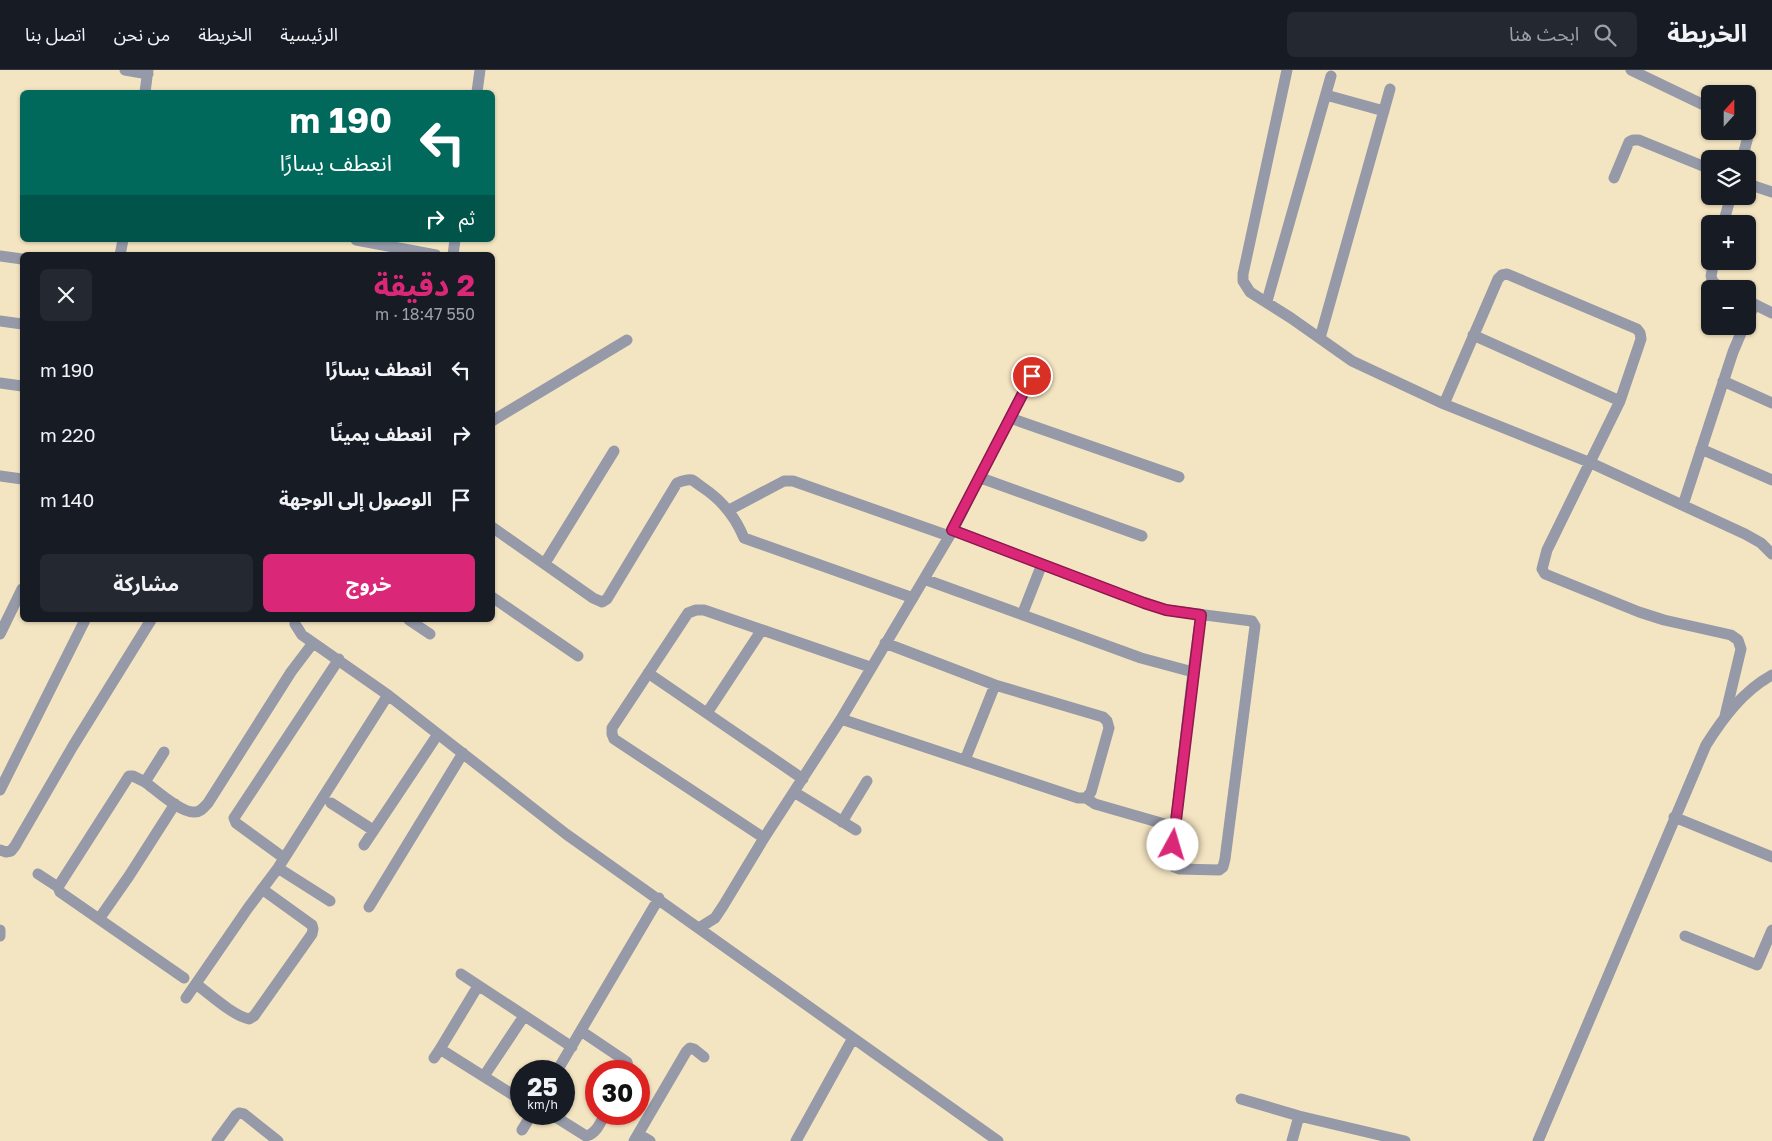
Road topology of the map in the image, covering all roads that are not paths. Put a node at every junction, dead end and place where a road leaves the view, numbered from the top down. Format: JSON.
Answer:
{"nodes":[{"id":1,"x":125,"y":70,"type":"edge"},
{"id":2,"x":480,"y":70,"type":"edge"},
{"id":3,"x":1287,"y":70,"type":"edge"},
{"id":4,"x":1631,"y":70,"type":"edge"},
{"id":5,"x":148,"y":72,"type":"edge"},
{"id":6,"x":1331,"y":76,"type":"dead end"},
{"id":7,"x":1390,"y":89,"type":"dead end"},
{"id":8,"x":145,"y":90,"type":"edge"},
{"id":9,"x":477,"y":90,"type":"edge"},
{"id":10,"x":1326,"y":96,"type":"junction"},
{"id":11,"x":1701,"y":104,"type":"edge"},
{"id":12,"x":1384,"y":111,"type":"junction"},
{"id":13,"x":1701,"y":165,"type":"edge"},
{"id":14,"x":1614,"y":178,"type":"dead end"},
{"id":15,"x":1756,"y":187,"type":"edge"},
{"id":16,"x":1772,"y":192,"type":"edge"},
{"id":17,"x":367,"y":242,"type":"edge"},
{"id":18,"x":420,"y":252,"type":"edge"},
{"id":19,"x":0,"y":256,"type":"edge"},
{"id":20,"x":20,"y":259,"type":"edge"},
{"id":21,"x":1267,"y":301,"type":"junction"},
{"id":22,"x":1756,"y":305,"type":"edge"},
{"id":23,"x":1772,"y":313,"type":"edge"},
{"id":24,"x":0,"y":321,"type":"edge"},
{"id":25,"x":20,"y":324,"type":"edge"},
{"id":26,"x":1741,"y":335,"type":"edge"},
{"id":27,"x":1473,"y":336,"type":"junction"},
{"id":28,"x":1320,"y":338,"type":"junction"},
{"id":29,"x":627,"y":340,"type":"dead end"},
{"id":30,"x":1032,"y":376,"type":"dead end"},
{"id":31,"x":1723,"y":381,"type":"junction"},
{"id":32,"x":0,"y":383,"type":"edge"},
{"id":33,"x":20,"y":386,"type":"edge"},
{"id":34,"x":1620,"y":401,"type":"junction"},
{"id":35,"x":1772,"y":403,"type":"edge"},
{"id":36,"x":1444,"y":404,"type":"junction"},
{"id":37,"x":1010,"y":418,"type":"junction"},
{"id":38,"x":495,"y":419,"type":"edge"},
{"id":39,"x":1701,"y":449,"type":"junction"},
{"id":40,"x":614,"y":451,"type":"dead end"},
{"id":41,"x":1591,"y":463,"type":"junction"},
{"id":42,"x":0,"y":476,"type":"edge"},
{"id":43,"x":1179,"y":477,"type":"dead end"},
{"id":44,"x":981,"y":478,"type":"junction"},
{"id":45,"x":20,"y":479,"type":"edge"},
{"id":46,"x":1772,"y":480,"type":"edge"},
{"id":47,"x":1683,"y":505,"type":"junction"},
{"id":48,"x":729,"y":510,"type":"junction"},
{"id":49,"x":495,"y":529,"type":"edge"},
{"id":50,"x":951,"y":533,"type":"junction"},
{"id":51,"x":1142,"y":536,"type":"dead end"},
{"id":52,"x":1772,"y":554,"type":"edge"},
{"id":53,"x":545,"y":563,"type":"junction"},
{"id":54,"x":1042,"y":564,"type":"junction"},
{"id":55,"x":924,"y":579,"type":"junction"},
{"id":56,"x":20,"y":593,"type":"edge"},
{"id":57,"x":913,"y":598,"type":"junction"},
{"id":58,"x":495,"y":599,"type":"edge"},
{"id":59,"x":1022,"y":614,"type":"junction"},
{"id":60,"x":1201,"y":615,"type":"junction"},
{"id":61,"x":84,"y":622,"type":"edge"},
{"id":62,"x":150,"y":622,"type":"edge"},
{"id":63,"x":295,"y":622,"type":"edge"},
{"id":64,"x":412,"y":622,"type":"edge"},
{"id":65,"x":761,"y":631,"type":"junction"},
{"id":66,"x":0,"y":634,"type":"edge"},
{"id":67,"x":430,"y":634,"type":"dead end"},
{"id":68,"x":313,"y":643,"type":"junction"},
{"id":69,"x":885,"y":643,"type":"junction"},
{"id":70,"x":578,"y":656,"type":"dead end"},
{"id":71,"x":339,"y":659,"type":"junction"},
{"id":72,"x":870,"y":667,"type":"junction"},
{"id":73,"x":1193,"y":672,"type":"junction"},
{"id":74,"x":648,"y":673,"type":"junction"},
{"id":75,"x":1772,"y":675,"type":"edge"},
{"id":76,"x":995,"y":685,"type":"junction"},
{"id":77,"x":388,"y":695,"type":"junction"},
{"id":78,"x":708,"y":713,"type":"junction"},
{"id":79,"x":1725,"y":716,"type":"junction"},
{"id":80,"x":841,"y":719,"type":"junction"},
{"id":81,"x":438,"y":734,"type":"junction"},
{"id":82,"x":164,"y":752,"type":"dead end"},
{"id":83,"x":463,"y":753,"type":"junction"},
{"id":84,"x":965,"y":760,"type":"junction"},
{"id":85,"x":802,"y":779,"type":"junction"},
{"id":86,"x":867,"y":781,"type":"dead end"},
{"id":87,"x":145,"y":782,"type":"junction"},
{"id":88,"x":0,"y":790,"type":"edge"},
{"id":89,"x":794,"y":792,"type":"junction"},
{"id":90,"x":1086,"y":798,"type":"junction"},
{"id":91,"x":331,"y":803,"type":"dead end"},
{"id":92,"x":175,"y":804,"type":"junction"},
{"id":93,"x":1674,"y":818,"type":"junction"},
{"id":94,"x":842,"y":822,"type":"junction"},
{"id":95,"x":1175,"y":827,"type":"junction"},
{"id":96,"x":373,"y":830,"type":"junction"},
{"id":97,"x":856,"y":830,"type":"dead end"},
{"id":98,"x":764,"y":838,"type":"junction"},
{"id":99,"x":364,"y":845,"type":"dead end"},
{"id":100,"x":0,"y":850,"type":"edge"},
{"id":101,"x":1772,"y":857,"type":"edge"},
{"id":102,"x":284,"y":858,"type":"junction"},
{"id":103,"x":278,"y":868,"type":"junction"},
{"id":104,"x":38,"y":874,"type":"dead end"},
{"id":105,"x":58,"y":887,"type":"junction"},
{"id":106,"x":262,"y":889,"type":"junction"},
{"id":107,"x":659,"y":898,"type":"junction"},
{"id":108,"x":330,"y":901,"type":"dead end"},
{"id":109,"x":369,"y":907,"type":"dead end"},
{"id":110,"x":99,"y":919,"type":"junction"},
{"id":111,"x":699,"y":928,"type":"junction"},
{"id":112,"x":0,"y":930,"type":"edge"},
{"id":113,"x":1772,"y":930,"type":"edge"},
{"id":114,"x":0,"y":936,"type":"edge"},
{"id":115,"x":1685,"y":936,"type":"dead end"},
{"id":116,"x":461,"y":974,"type":"dead end"},
{"id":117,"x":184,"y":978,"type":"dead end"},
{"id":118,"x":196,"y":984,"type":"junction"},
{"id":119,"x":478,"y":986,"type":"junction"},
{"id":120,"x":186,"y":998,"type":"dead end"},
{"id":121,"x":524,"y":1016,"type":"junction"},
{"id":122,"x":581,"y":1030,"type":"junction"},
{"id":123,"x":853,"y":1038,"type":"junction"},
{"id":124,"x":572,"y":1047,"type":"junction"},
{"id":125,"x":704,"y":1057,"type":"dead end"},
{"id":126,"x":564,"y":1060,"type":"edge"},
{"id":127,"x":624,"y":1060,"type":"edge"},
{"id":128,"x":484,"y":1076,"type":"junction"},
{"id":129,"x":510,"y":1093,"type":"edge"},
{"id":130,"x":1241,"y":1099,"type":"dead end"},
{"id":131,"x":1299,"y":1116,"type":"junction"},
{"id":132,"x":525,"y":1125,"type":"edge"},
{"id":133,"x":568,"y":1125,"type":"edge"},
{"id":134,"x":599,"y":1125,"type":"edge"},
{"id":135,"x":522,"y":1130,"type":"dead end"},
{"id":136,"x":636,"y":1138,"type":"edge"},
{"id":137,"x":217,"y":1141,"type":"edge"},
{"id":138,"x":278,"y":1141,"type":"edge"},
{"id":139,"x":650,"y":1141,"type":"edge"},
{"id":140,"x":796,"y":1141,"type":"edge"},
{"id":141,"x":998,"y":1141,"type":"edge"},
{"id":142,"x":1292,"y":1141,"type":"edge"},
{"id":143,"x":1405,"y":1141,"type":"edge"},
{"id":144,"x":1538,"y":1141,"type":"edge"}],
"edges":[{"from":1,"to":5,"type":"street"},
{"from":2,"to":9,"type":"street"},
{"from":3,"to":21,"type":"street"},
{"from":4,"to":11,"type":"street"},
{"from":5,"to":8,"type":"street"},
{"from":6,"to":10,"type":"street"},
{"from":7,"to":12,"type":"street"},
{"from":10,"to":12,"type":"street"},
{"from":10,"to":21,"type":"street"},
{"from":12,"to":28,"type":"street"},
{"from":13,"to":14,"type":"street"},
{"from":15,"to":16,"type":"street"},
{"from":17,"to":18,"type":"street"},
{"from":19,"to":20,"type":"street"},
{"from":21,"to":28,"type":"street"},
{"from":22,"to":23,"type":"street"},
{"from":24,"to":25,"type":"street"},
{"from":26,"to":31,"type":"street"},
{"from":27,"to":34,"type":"street"},
{"from":27,"to":34,"type":"street"},
{"from":27,"to":36,"type":"street"},
{"from":28,"to":36,"type":"street"},
{"from":29,"to":38,"type":"street"},
{"from":30,"to":37,"type":"street"},
{"from":31,"to":35,"type":"street"},
{"from":31,"to":39,"type":"street"},
{"from":32,"to":33,"type":"street"},
{"from":34,"to":41,"type":"street"},
{"from":36,"to":41,"type":"street"},
{"from":37,"to":43,"type":"street"},
{"from":37,"to":44,"type":"street"},
{"from":39,"to":46,"type":"street"},
{"from":39,"to":47,"type":"street"},
{"from":40,"to":53,"type":"street"},
{"from":41,"to":47,"type":"street"},
{"from":41,"to":79,"type":"street"},
{"from":42,"to":45,"type":"street"},
{"from":44,"to":50,"type":"street"},
{"from":44,"to":51,"type":"street"},
{"from":47,"to":52,"type":"street"},
{"from":48,"to":50,"type":"street"},
{"from":48,"to":53,"type":"street"},
{"from":48,"to":57,"type":"street"},
{"from":49,"to":53,"type":"street"},
{"from":50,"to":54,"type":"street"},
{"from":50,"to":55,"type":"street"},
{"from":54,"to":59,"type":"street"},
{"from":54,"to":60,"type":"street"},
{"from":55,"to":57,"type":"street"},
{"from":55,"to":59,"type":"street"},
{"from":56,"to":66,"type":"street"},
{"from":57,"to":69,"type":"street"},
{"from":58,"to":70,"type":"street"},
{"from":59,"to":73,"type":"street"},
{"from":60,"to":73,"type":"street"},
{"from":60,"to":95,"type":"street"},
{"from":61,"to":88,"type":"street"},
{"from":62,"to":100,"type":"street"},
{"from":63,"to":68,"type":"street"},
{"from":64,"to":67,"type":"street"},
{"from":65,"to":72,"type":"street"},
{"from":65,"to":74,"type":"street"},
{"from":65,"to":78,"type":"street"},
{"from":68,"to":71,"type":"street"},
{"from":68,"to":92,"type":"street"},
{"from":69,"to":72,"type":"street"},
{"from":69,"to":76,"type":"street"},
{"from":71,"to":77,"type":"street"},
{"from":71,"to":102,"type":"street"},
{"from":72,"to":80,"type":"street"},
{"from":73,"to":95,"type":"street"},
{"from":74,"to":78,"type":"street"},
{"from":74,"to":98,"type":"street"},
{"from":75,"to":79,"type":"street"},
{"from":76,"to":84,"type":"street"},
{"from":76,"to":90,"type":"street"},
{"from":77,"to":81,"type":"street"},
{"from":77,"to":102,"type":"street"},
{"from":78,"to":85,"type":"street"},
{"from":79,"to":93,"type":"street"},
{"from":80,"to":84,"type":"street"},
{"from":80,"to":85,"type":"street"},
{"from":81,"to":83,"type":"street"},
{"from":81,"to":96,"type":"street"},
{"from":82,"to":87,"type":"street"},
{"from":83,"to":107,"type":"street"},
{"from":83,"to":109,"type":"street"},
{"from":84,"to":90,"type":"street"},
{"from":85,"to":89,"type":"street"},
{"from":86,"to":94,"type":"street"},
{"from":87,"to":92,"type":"street"},
{"from":87,"to":105,"type":"street"},
{"from":89,"to":94,"type":"street"},
{"from":89,"to":98,"type":"street"},
{"from":90,"to":95,"type":"street"},
{"from":91,"to":96,"type":"street"},
{"from":92,"to":110,"type":"street"},
{"from":93,"to":101,"type":"street"},
{"from":93,"to":144,"type":"street"},
{"from":94,"to":97,"type":"street"},
{"from":96,"to":99,"type":"street"},
{"from":98,"to":111,"type":"street"},
{"from":102,"to":103,"type":"street"},
{"from":103,"to":106,"type":"street"},
{"from":103,"to":108,"type":"street"},
{"from":104,"to":105,"type":"street"},
{"from":105,"to":110,"type":"street"},
{"from":106,"to":118,"type":"street"},
{"from":106,"to":118,"type":"street"},
{"from":107,"to":111,"type":"street"},
{"from":107,"to":122,"type":"street"},
{"from":110,"to":117,"type":"street"},
{"from":111,"to":123,"type":"street"},
{"from":112,"to":114,"type":"street"},
{"from":113,"to":115,"type":"street"},
{"from":116,"to":119,"type":"street"},
{"from":118,"to":120,"type":"street"},
{"from":119,"to":121,"type":"street"},
{"from":119,"to":128,"type":"street"},
{"from":121,"to":124,"type":"street"},
{"from":121,"to":128,"type":"street"},
{"from":122,"to":124,"type":"street"},
{"from":122,"to":127,"type":"street"},
{"from":123,"to":140,"type":"street"},
{"from":123,"to":141,"type":"street"},
{"from":124,"to":126,"type":"street"},
{"from":125,"to":136,"type":"street"},
{"from":128,"to":129,"type":"street"},
{"from":130,"to":131,"type":"street"},
{"from":131,"to":142,"type":"street"},
{"from":131,"to":143,"type":"street"},
{"from":132,"to":135,"type":"street"},
{"from":133,"to":134,"type":"street"},
{"from":136,"to":139,"type":"street"},
{"from":137,"to":138,"type":"street"}]}
